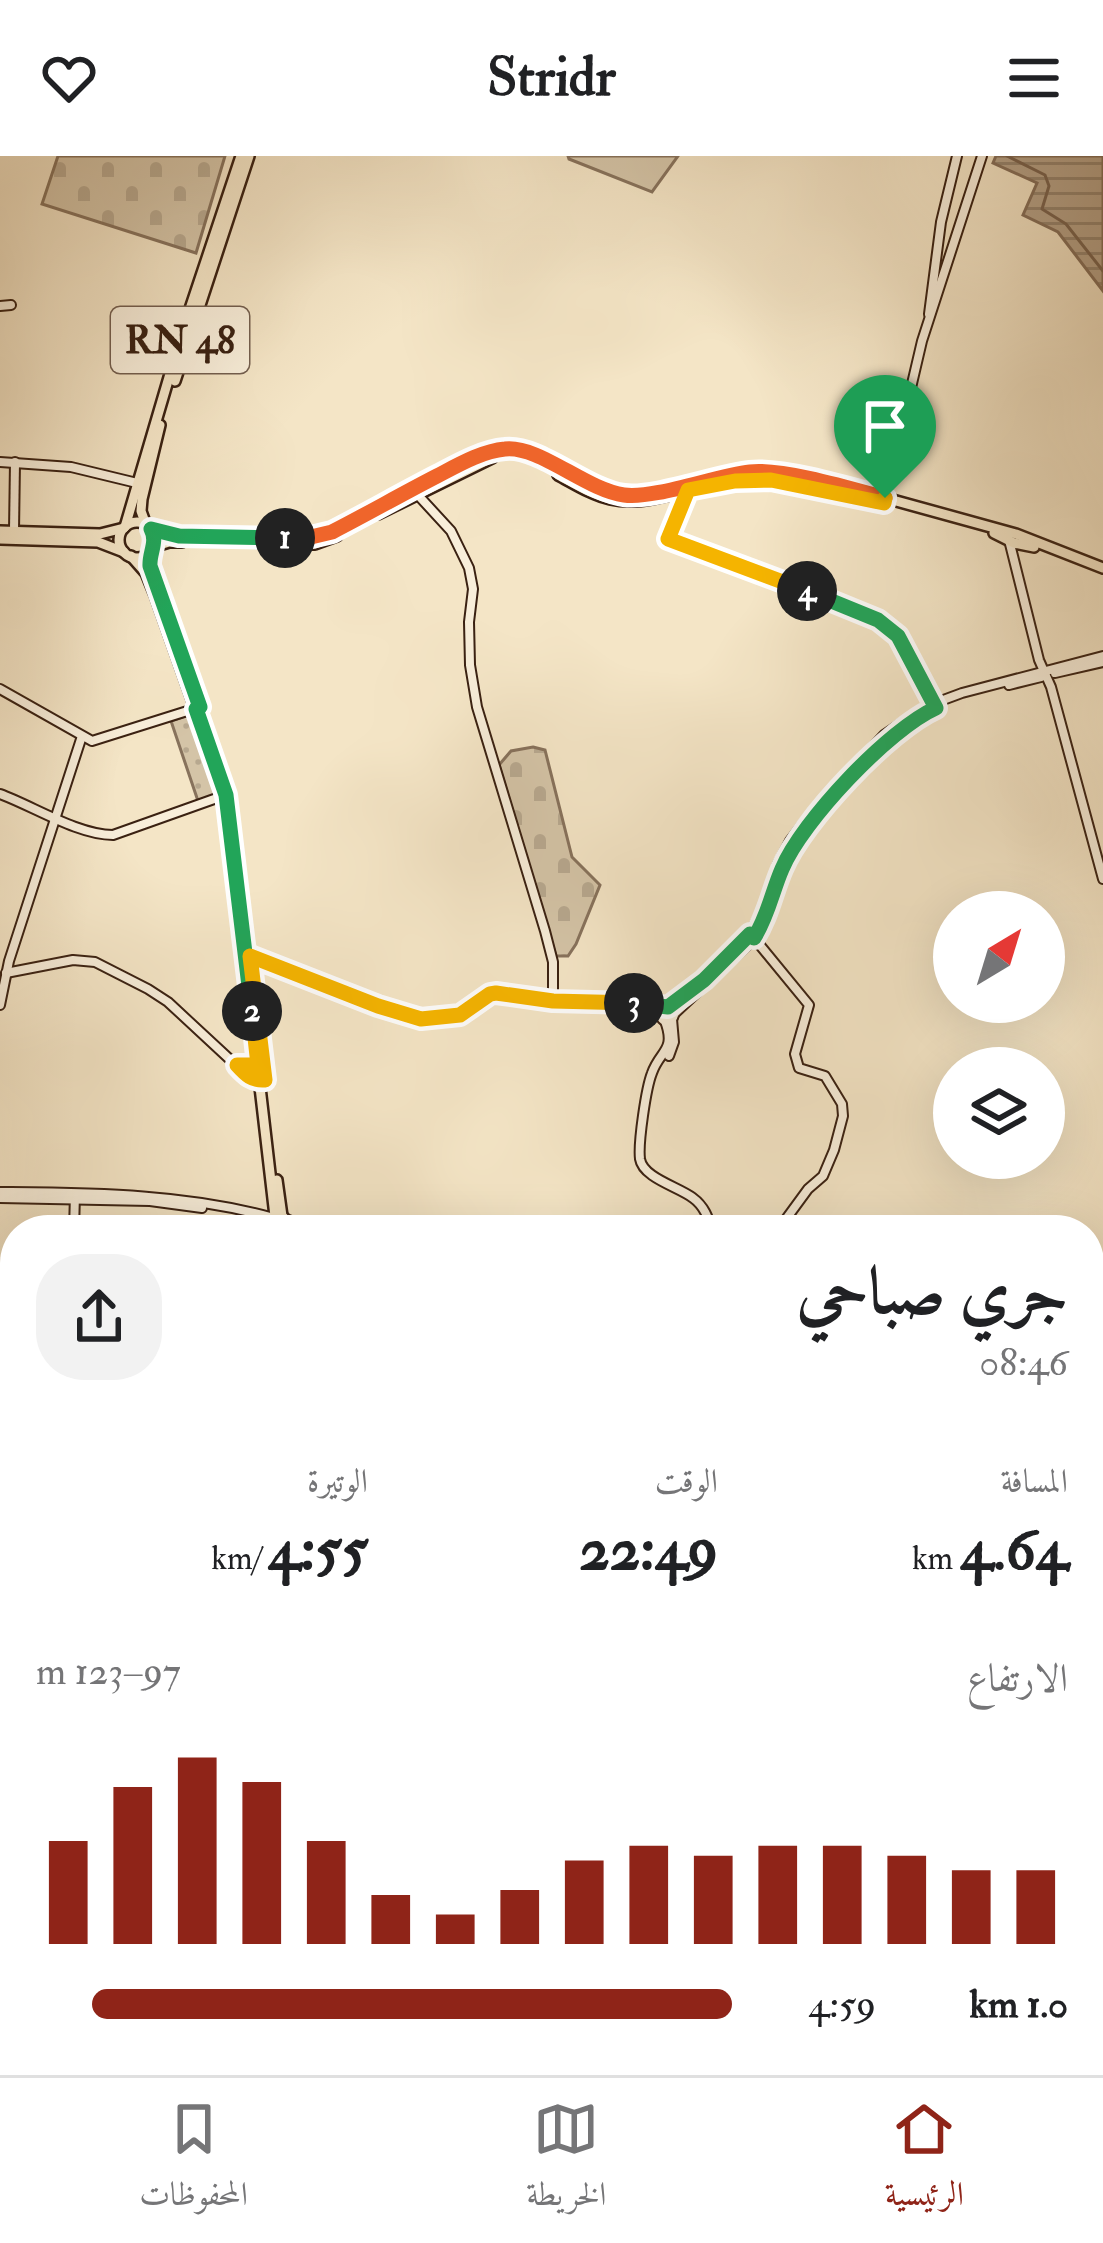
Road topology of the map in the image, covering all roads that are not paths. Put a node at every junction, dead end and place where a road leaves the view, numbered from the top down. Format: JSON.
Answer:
{"nodes":[{"id":1,"x":957,"y":156,"type":"edge"},
{"id":2,"x":982,"y":156,"type":"edge"},
{"id":3,"x":244,"y":157,"type":"edge"},
{"id":4,"x":11,"y":305,"type":"dead end"},
{"id":5,"x":0,"y":306,"type":"edge"},
{"id":6,"x":929,"y":318,"type":"junction"},
{"id":7,"x":0,"y":462,"type":"edge"},
{"id":8,"x":15,"y":462,"type":"junction"},
{"id":9,"x":758,"y":476,"type":"junction"},
{"id":10,"x":137,"y":483,"type":"junction"},
{"id":11,"x":688,"y":490,"type":"junction"},
{"id":12,"x":414,"y":492,"type":"junction"},
{"id":13,"x":884,"y":501,"type":"junction"},
{"id":14,"x":132,"y":502,"type":"junction"},
{"id":15,"x":124,"y":527,"type":"junction"},
{"id":16,"x":149,"y":527,"type":"junction"},
{"id":17,"x":14,"y":531,"type":"junction"},
{"id":18,"x":106,"y":532,"type":"junction"},
{"id":19,"x":0,"y":535,"type":"edge"},
{"id":20,"x":1015,"y":538,"type":"junction"},
{"id":21,"x":151,"y":550,"type":"junction"},
{"id":22,"x":128,"y":554,"type":"junction"},
{"id":23,"x":1103,"y":571,"type":"edge"},
{"id":24,"x":1103,"y":659,"type":"edge"},
{"id":25,"x":1045,"y":673,"type":"junction"},
{"id":26,"x":0,"y":689,"type":"edge"},
{"id":27,"x":935,"y":706,"type":"junction"},
{"id":28,"x":198,"y":708,"type":"junction"},
{"id":29,"x":82,"y":736,"type":"junction"},
{"id":30,"x":0,"y":794,"type":"edge"},
{"id":31,"x":228,"y":794,"type":"junction"},
{"id":32,"x":54,"y":816,"type":"junction"},
{"id":33,"x":1103,"y":879,"type":"edge"},
{"id":34,"x":752,"y":936,"type":"junction"},
{"id":35,"x":10,"y":956,"type":"junction"},
{"id":36,"x":248,"y":956,"type":"junction"},
{"id":37,"x":33,"y":966,"type":"junction"},
{"id":38,"x":6,"y":973,"type":"junction"},
{"id":39,"x":553,"y":1001,"type":"junction"},
{"id":40,"x":0,"y":1005,"type":"edge"},
{"id":41,"x":668,"y":1014,"type":"junction"},
{"id":42,"x":237,"y":1065,"type":"junction"},
{"id":43,"x":261,"y":1065,"type":"junction"},
{"id":44,"x":262,"y":1080,"type":"junction"},
{"id":45,"x":0,"y":1195,"type":"edge"},
{"id":46,"x":77,"y":1196,"type":"junction"},
{"id":47,"x":76,"y":1215,"type":"edge"},
{"id":48,"x":244,"y":1215,"type":"edge"},
{"id":49,"x":277,"y":1215,"type":"edge"},
{"id":50,"x":706,"y":1215,"type":"edge"},
{"id":51,"x":789,"y":1215,"type":"edge"}],
"edges":[{"from":1,"to":6,"type":"street"},
{"from":2,"to":6,"type":"street"},
{"from":3,"to":10,"type":"main road","number":"RN 48"},
{"from":3,"to":16,"type":"main road","number":"RN 48"},
{"from":4,"to":5,"type":"street"},
{"from":6,"to":13,"type":"street"},
{"from":7,"to":8,"type":"street"},
{"from":8,"to":10,"type":"street"},
{"from":8,"to":17,"type":"street"},
{"from":9,"to":11,"type":"main road"},
{"from":9,"to":12,"type":"main road"},
{"from":9,"to":13,"type":"main road"},
{"from":10,"to":14,"type":"main road","number":"RN 48"},
{"from":11,"to":12,"type":"main road"},
{"from":11,"to":27,"type":"street"},
{"from":12,"to":16,"type":"main road"},
{"from":12,"to":21,"type":"main road"},
{"from":12,"to":39,"type":"street"},
{"from":13,"to":20,"type":"main road"},
{"from":14,"to":15,"type":"main road","number":"RN 48"},
{"from":14,"to":18,"type":"main road"},
{"from":15,"to":16,"type":"main road"},
{"from":15,"to":18,"type":"main road"},
{"from":15,"to":22,"type":"main road"},
{"from":16,"to":21,"type":"main road"},
{"from":17,"to":18,"type":"main road"},
{"from":17,"to":19,"type":"main road"},
{"from":19,"to":22,"type":"main road"},
{"from":20,"to":23,"type":"main road"},
{"from":20,"to":25,"type":"street"},
{"from":21,"to":22,"type":"main road"},
{"from":21,"to":28,"type":"main road"},
{"from":22,"to":28,"type":"main road"},
{"from":24,"to":25,"type":"street"},
{"from":25,"to":27,"type":"street"},
{"from":25,"to":33,"type":"street"},
{"from":26,"to":29,"type":"street"},
{"from":27,"to":34,"type":"street"},
{"from":28,"to":29,"type":"street"},
{"from":28,"to":31,"type":"main road"},
{"from":29,"to":32,"type":"street"},
{"from":30,"to":32,"type":"street"},
{"from":31,"to":32,"type":"street"},
{"from":31,"to":36,"type":"main road"},
{"from":32,"to":35,"type":"street"},
{"from":34,"to":41,"type":"street"},
{"from":34,"to":51,"type":"street"},
{"from":35,"to":37,"type":"street"},
{"from":35,"to":38,"type":"street"},
{"from":36,"to":39,"type":"street"},
{"from":36,"to":43,"type":"main road"},
{"from":37,"to":38,"type":"street"},
{"from":37,"to":42,"type":"street"},
{"from":38,"to":40,"type":"street"},
{"from":39,"to":41,"type":"street"},
{"from":41,"to":50,"type":"street"},
{"from":42,"to":43,"type":"street"},
{"from":42,"to":44,"type":"street"},
{"from":43,"to":44,"type":"main road"},
{"from":44,"to":49,"type":"main road"},
{"from":45,"to":46,"type":"street"},
{"from":46,"to":47,"type":"street"},
{"from":46,"to":48,"type":"street"}]}
